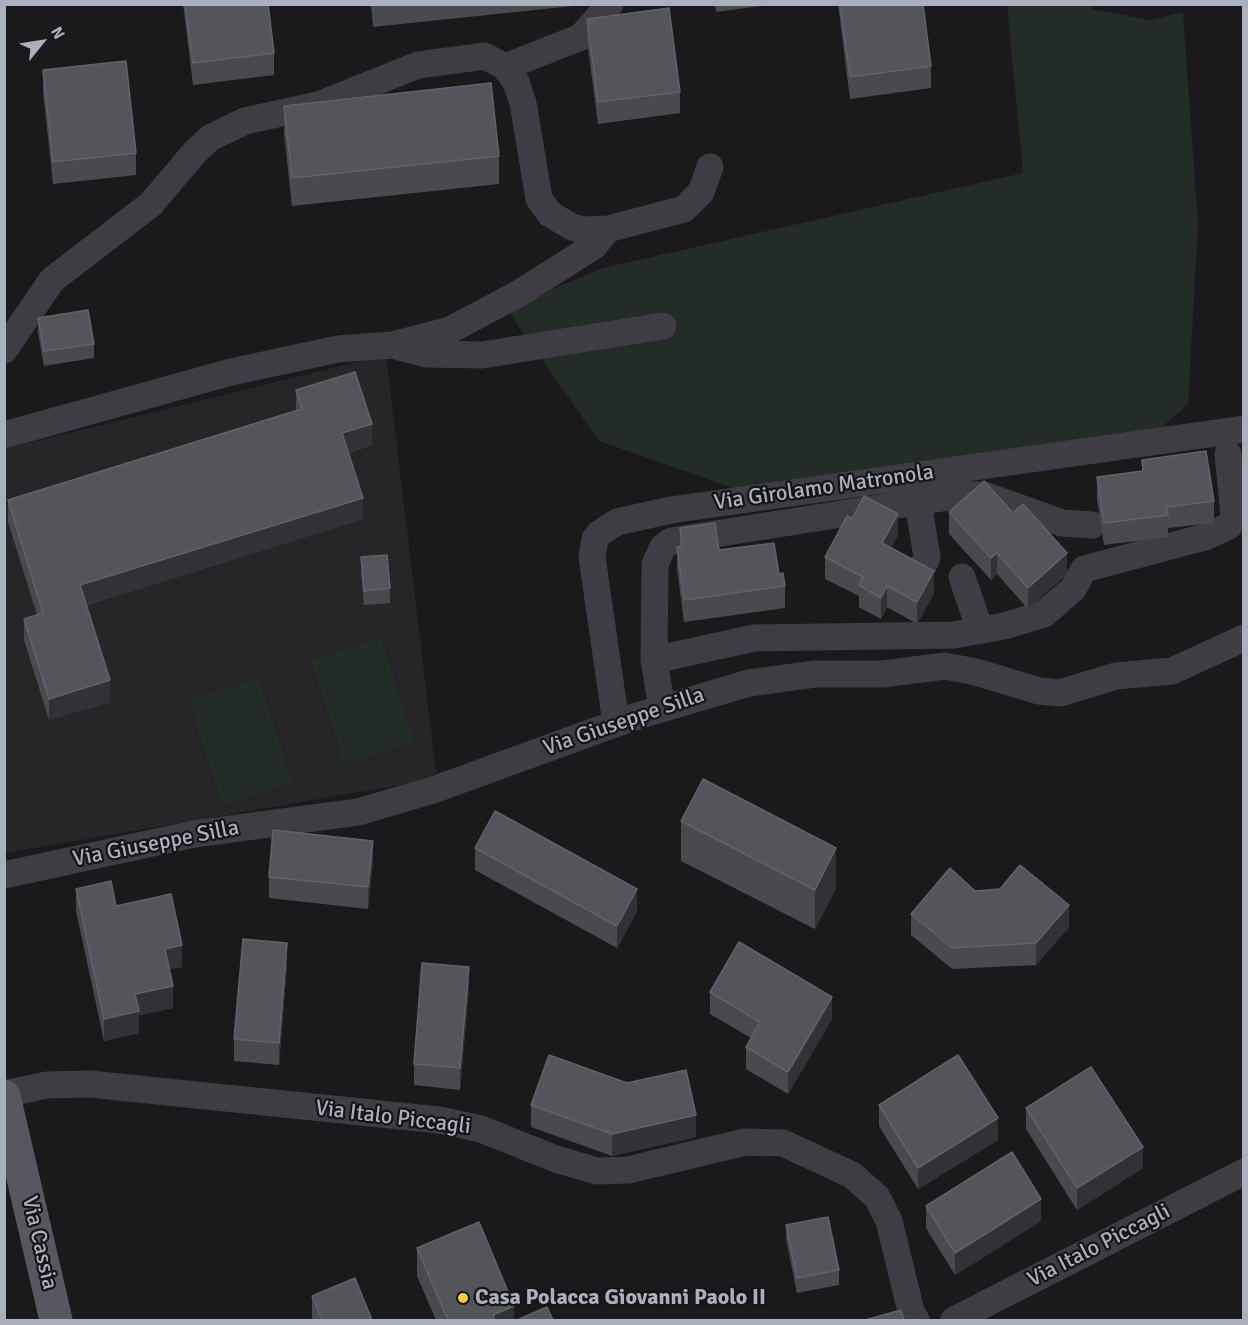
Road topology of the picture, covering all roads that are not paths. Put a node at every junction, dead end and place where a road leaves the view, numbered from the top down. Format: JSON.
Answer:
{"nodes":[{"id":1,"x":610,"y":4,"type":"edge"},
{"id":2,"x":505,"y":67,"type":"junction"},
{"id":3,"x":710,"y":167,"type":"dead end"},
{"id":4,"x":608,"y":229,"type":"junction"},
{"id":5,"x":663,"y":326,"type":"dead end"},
{"id":6,"x":392,"y":345,"type":"junction"},
{"id":7,"x":4,"y":350,"type":"edge"},
{"id":8,"x":1244,"y":429,"type":"edge"},
{"id":9,"x":4,"y":435,"type":"edge"},
{"id":10,"x":1228,"y":454,"type":"dead end"},
{"id":11,"x":918,"y":501,"type":"junction"},
{"id":12,"x":1092,"y":525,"type":"dead end"},
{"id":13,"x":919,"y":574,"type":"edge"},
{"id":14,"x":962,"y":577,"type":"dead end"},
{"id":15,"x":980,"y":630,"type":"junction"},
{"id":16,"x":1244,"y":638,"type":"edge"},
{"id":17,"x":654,"y":660,"type":"junction"},
{"id":18,"x":662,"y":708,"type":"junction"},
{"id":19,"x":616,"y":723,"type":"junction"},
{"id":20,"x":4,"y":875,"type":"edge"},
{"id":21,"x":4,"y":1095,"type":"edge"},
{"id":22,"x":1244,"y":1172,"type":"edge"},
{"id":23,"x":56,"y":1320,"type":"edge"},
{"id":24,"x":916,"y":1320,"type":"edge"},
{"id":25,"x":954,"y":1320,"type":"edge"}],
"edges":[{"from":1,"to":2,"type":"street"},
{"from":2,"to":4,"type":"street"},
{"from":2,"to":7,"type":"street"},
{"from":3,"to":4,"type":"street"},
{"from":4,"to":6,"type":"street"},
{"from":5,"to":6,"type":"street"},
{"from":6,"to":9,"type":"street"},
{"from":8,"to":19,"type":"street","name":"Via Girolamo Matronola"},
{"from":10,"to":15,"type":"street"},
{"from":11,"to":12,"type":"street"},
{"from":11,"to":13,"type":"street"},
{"from":11,"to":17,"type":"street"},
{"from":14,"to":15,"type":"street"},
{"from":15,"to":17,"type":"street"},
{"from":16,"to":18,"type":"street","name":"Via Giuseppe Silla"},
{"from":17,"to":18,"type":"street"},
{"from":18,"to":19,"type":"street","name":"Via Giuseppe Silla"},
{"from":19,"to":20,"type":"street","name":"Via Giuseppe Silla"},
{"from":21,"to":23,"type":"main road","name":"Via Cassia"},
{"from":21,"to":24,"type":"street","name":"Via Italo Piccagli"},
{"from":22,"to":25,"type":"street","name":"Via Italo Piccagli"}]}
